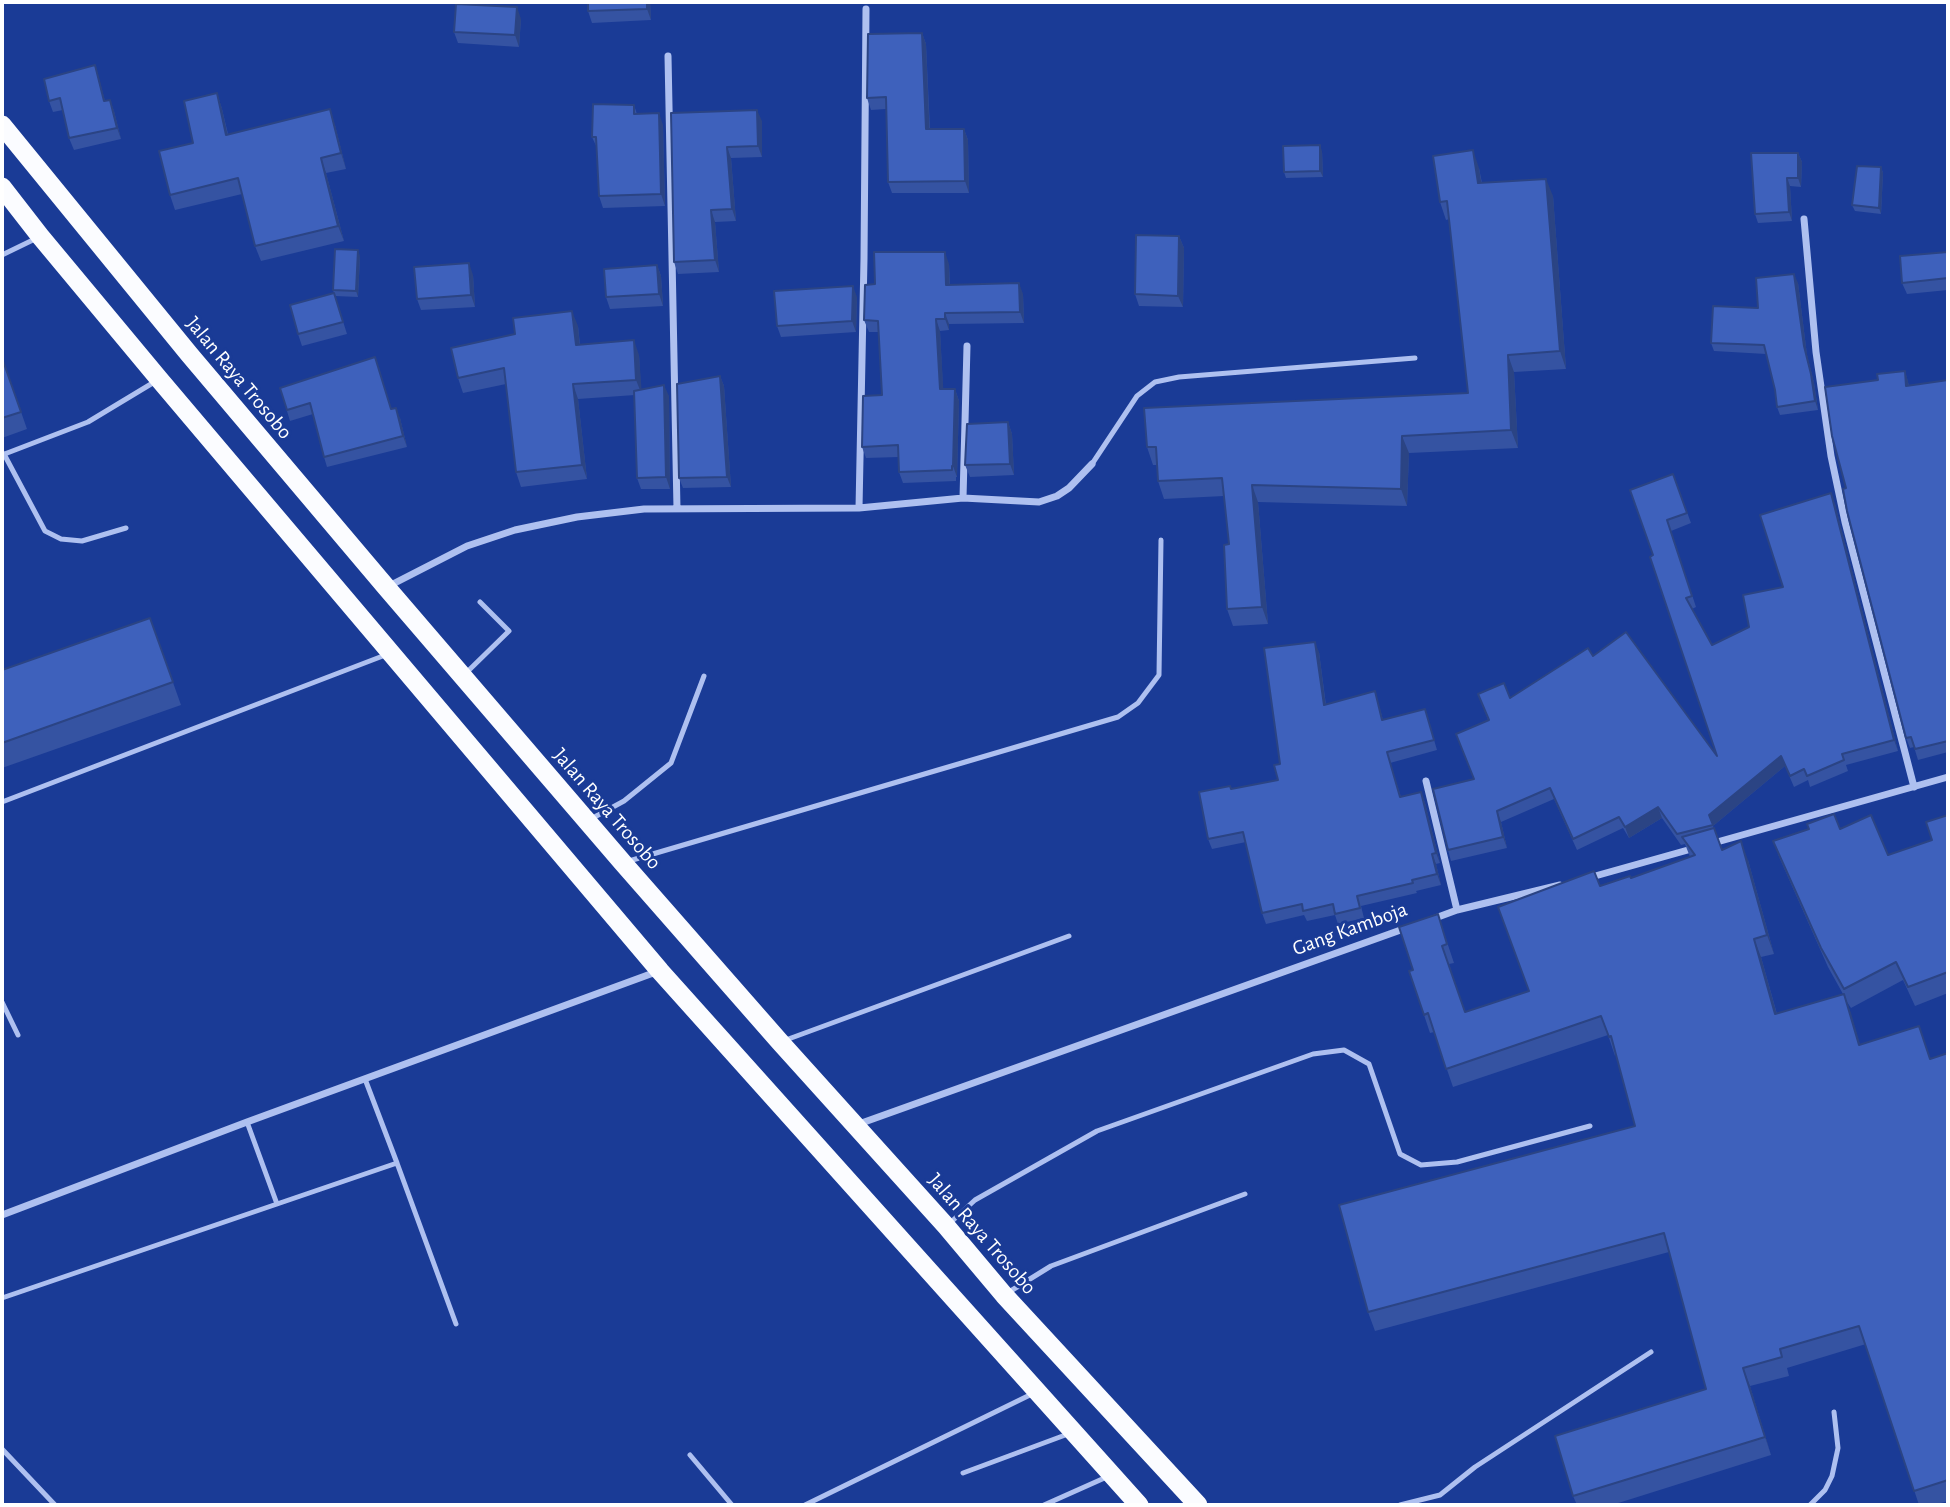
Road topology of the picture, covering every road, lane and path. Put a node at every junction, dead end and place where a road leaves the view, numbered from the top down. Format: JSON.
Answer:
{"nodes":[{"id":1,"x":866,"y":9,"type":"dead end"},
{"id":2,"x":668,"y":56,"type":"dead end"},
{"id":3,"x":2,"y":125,"type":"edge"},
{"id":4,"x":2,"y":187,"type":"edge"},
{"id":5,"x":1804,"y":219,"type":"dead end"},
{"id":6,"x":40,"y":236,"type":"junction"},
{"id":7,"x":2,"y":255,"type":"edge"},
{"id":8,"x":967,"y":346,"type":"dead end"},
{"id":9,"x":1415,"y":358,"type":"dead end"},
{"id":10,"x":159,"y":379,"type":"junction"},
{"id":11,"x":3,"y":455,"type":"edge"},
{"id":12,"x":1092,"y":464,"type":"joint"},
{"id":13,"x":963,"y":498,"type":"junction"},
{"id":14,"x":859,"y":508,"type":"junction"},
{"id":15,"x":677,"y":509,"type":"junction"},
{"id":16,"x":126,"y":528,"type":"dead end"},
{"id":17,"x":1161,"y":540,"type":"dead end"},
{"id":18,"x":386,"y":587,"type":"junction"},
{"id":19,"x":480,"y":602,"type":"dead end"},
{"id":20,"x":390,"y":653,"type":"junction"},
{"id":21,"x":704,"y":676,"type":"dead end"},
{"id":22,"x":463,"y":677,"type":"junction"},
{"id":23,"x":1426,"y":781,"type":"dead end"},
{"id":24,"x":1947,"y":781,"type":"edge"},
{"id":25,"x":1914,"y":787,"type":"junction"},
{"id":26,"x":2,"y":802,"type":"edge"},
{"id":27,"x":587,"y":821,"type":"junction"},
{"id":28,"x":623,"y":863,"type":"junction"},
{"id":29,"x":1584,"y":879,"type":"edge"},
{"id":30,"x":1571,"y":882,"type":"edge"},
{"id":31,"x":1458,"y":910,"type":"junction"},
{"id":32,"x":1069,"y":936,"type":"dead end"},
{"id":33,"x":660,"y":971,"type":"junction"},
{"id":34,"x":2,"y":1002,"type":"edge"},
{"id":35,"x":18,"y":1035,"type":"dead end"},
{"id":36,"x":780,"y":1042,"type":"junction"},
{"id":37,"x":365,"y":1079,"type":"junction"},
{"id":38,"x":247,"y":1122,"type":"junction"},
{"id":39,"x":856,"y":1126,"type":"junction"},
{"id":40,"x":1590,"y":1126,"type":"dead end"},
{"id":41,"x":397,"y":1163,"type":"junction"},
{"id":42,"x":1245,"y":1194,"type":"dead end"},
{"id":43,"x":277,"y":1204,"type":"junction"},
{"id":44,"x":2,"y":1215,"type":"edge"},
{"id":45,"x":946,"y":1226,"type":"junction"},
{"id":46,"x":1004,"y":1295,"type":"junction"},
{"id":47,"x":2,"y":1298,"type":"edge"},
{"id":48,"x":456,"y":1324,"type":"dead end"},
{"id":49,"x":1651,"y":1352,"type":"dead end"},
{"id":50,"x":1037,"y":1391,"type":"junction"},
{"id":51,"x":1834,"y":1412,"type":"dead end"},
{"id":52,"x":1074,"y":1432,"type":"junction"},
{"id":53,"x":2,"y":1449,"type":"edge"},
{"id":54,"x":690,"y":1455,"type":"dead end"},
{"id":55,"x":963,"y":1473,"type":"dead end"},
{"id":56,"x":1112,"y":1474,"type":"junction"},
{"id":57,"x":55,"y":1505,"type":"edge"},
{"id":58,"x":732,"y":1505,"type":"edge"},
{"id":59,"x":805,"y":1505,"type":"edge"},
{"id":60,"x":1044,"y":1505,"type":"edge"},
{"id":61,"x":1139,"y":1505,"type":"edge"},
{"id":62,"x":1198,"y":1505,"type":"edge"},
{"id":63,"x":1400,"y":1505,"type":"edge"},
{"id":64,"x":1810,"y":1505,"type":"edge"}],
"edges":[{"from":1,"to":14,"type":"street"},
{"from":2,"to":15,"type":"street"},
{"from":3,"to":18,"type":"highway","name":"Jalan Raya Trosobo"},
{"from":4,"to":6,"type":"highway"},
{"from":5,"to":25,"type":"street"},
{"from":6,"to":7,"type":"lane"},
{"from":6,"to":10,"type":"highway"},
{"from":8,"to":13,"type":"street"},
{"from":9,"to":12,"type":"lane"},
{"from":10,"to":11,"type":"lane"},
{"from":10,"to":20,"type":"highway"},
{"from":11,"to":16,"type":"lane"},
{"from":12,"to":13,"type":"street"},
{"from":13,"to":14,"type":"street"},
{"from":14,"to":15,"type":"street"},
{"from":15,"to":18,"type":"street"},
{"from":17,"to":28,"type":"lane"},
{"from":18,"to":22,"type":"highway","name":"Jalan Raya Trosobo"},
{"from":19,"to":22,"type":"lane"},
{"from":20,"to":26,"type":"lane"},
{"from":20,"to":33,"type":"highway"},
{"from":21,"to":27,"type":"lane"},
{"from":22,"to":27,"type":"highway","name":"Jalan Raya Trosobo"},
{"from":23,"to":31,"type":"street"},
{"from":24,"to":25,"type":"street"},
{"from":25,"to":29,"type":"street"},
{"from":27,"to":28,"type":"highway","name":"Jalan Raya Trosobo"},
{"from":28,"to":36,"type":"highway","name":"Jalan Raya Trosobo"},
{"from":30,"to":31,"type":"street","name":"Gang Kamboja"},
{"from":31,"to":39,"type":"street","name":"Gang Kamboja"},
{"from":32,"to":36,"type":"lane"},
{"from":33,"to":37,"type":"street"},
{"from":33,"to":50,"type":"highway"},
{"from":34,"to":35,"type":"lane"},
{"from":36,"to":39,"type":"highway","name":"Jalan Raya Trosobo"},
{"from":37,"to":38,"type":"street"},
{"from":37,"to":41,"type":"lane"},
{"from":38,"to":43,"type":"lane"},
{"from":38,"to":44,"type":"street"},
{"from":39,"to":45,"type":"highway","name":"Jalan Raya Trosobo"},
{"from":40,"to":45,"type":"lane"},
{"from":41,"to":43,"type":"lane"},
{"from":41,"to":48,"type":"lane"},
{"from":42,"to":46,"type":"lane"},
{"from":43,"to":47,"type":"lane"},
{"from":45,"to":46,"type":"highway","name":"Jalan Raya Trosobo"},
{"from":46,"to":62,"type":"highway","name":"Jalan Raya Trosobo"},
{"from":49,"to":63,"type":"lane"},
{"from":50,"to":52,"type":"highway"},
{"from":50,"to":59,"type":"lane"},
{"from":51,"to":64,"type":"lane"},
{"from":52,"to":55,"type":"lane"},
{"from":52,"to":56,"type":"highway"},
{"from":53,"to":57,"type":"lane"},
{"from":54,"to":58,"type":"lane"},
{"from":56,"to":60,"type":"lane"},
{"from":56,"to":61,"type":"highway"}]}
